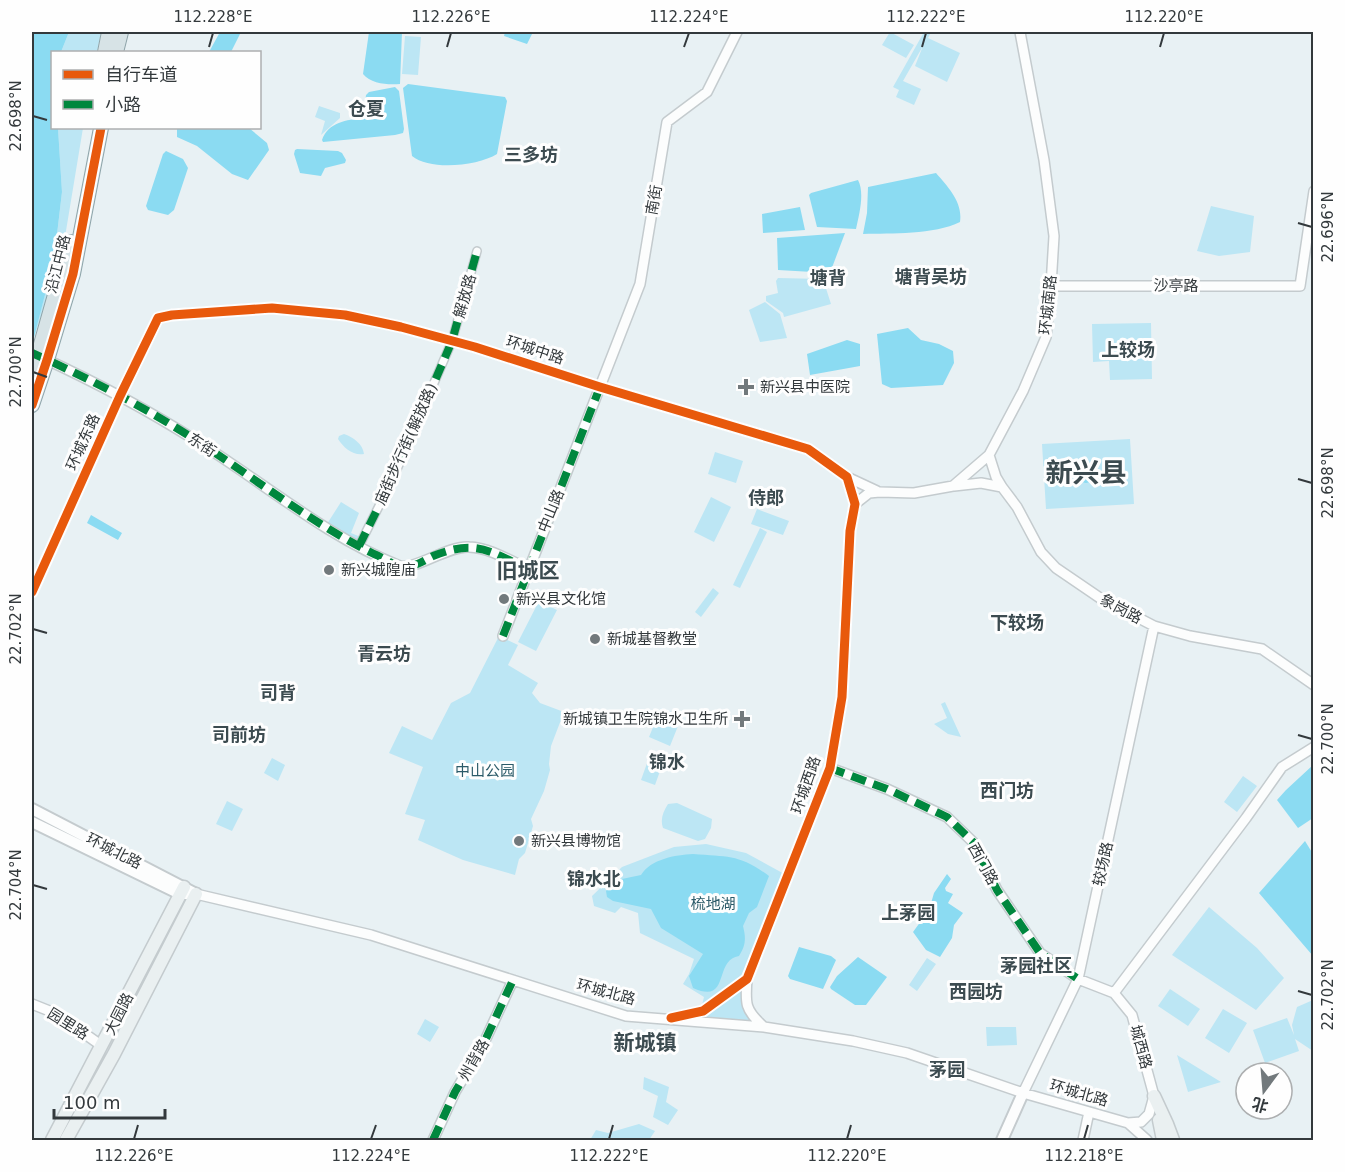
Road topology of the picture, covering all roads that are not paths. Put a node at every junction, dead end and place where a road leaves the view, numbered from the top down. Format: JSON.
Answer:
{"nodes":[{"id":1,"x":109,"y":32,"type":"edge"},
{"id":2,"x":121,"y":32,"type":"edge"},
{"id":3,"x":737,"y":32,"type":"edge"},
{"id":4,"x":1020,"y":32,"type":"edge"},
{"id":5,"x":105,"y":51,"type":"edge"},
{"id":6,"x":116,"y":51,"type":"edge"},
{"id":7,"x":91,"y":129,"type":"edge"},
{"id":8,"x":100,"y":129,"type":"edge"},
{"id":9,"x":1314,"y":191,"type":"edge"},
{"id":10,"x":477,"y":251,"type":"dead end"},
{"id":11,"x":1052,"y":286,"type":"junction"},
{"id":12,"x":172,"y":315,"type":"joint"},
{"id":13,"x":452,"y":341,"type":"junction"},
{"id":14,"x":39,"y":356,"type":"edge"},
{"id":15,"x":32,"y":376,"type":"edge"},
{"id":16,"x":600,"y":387,"type":"junction"},
{"id":17,"x":120,"y":396,"type":"junction"},
{"id":18,"x":32,"y":405,"type":"edge"},
{"id":19,"x":989,"y":455,"type":"junction"},
{"id":20,"x":847,"y":477,"type":"junction"},
{"id":21,"x":953,"y":486,"type":"junction"},
{"id":22,"x":1002,"y":487,"type":"junction"},
{"id":23,"x":880,"y":492,"type":"junction"},
{"id":24,"x":855,"y":504,"type":"junction"},
{"id":25,"x":359,"y":546,"type":"junction"},
{"id":26,"x":528,"y":569,"type":"junction"},
{"id":27,"x":32,"y":592,"type":"edge"},
{"id":28,"x":1154,"y":626,"type":"junction"},
{"id":29,"x":503,"y":636,"type":"dead end"},
{"id":30,"x":1314,"y":685,"type":"edge"},
{"id":31,"x":1314,"y":747,"type":"edge"},
{"id":32,"x":830,"y":768,"type":"junction"},
{"id":33,"x":32,"y":809,"type":"edge"},
{"id":34,"x":32,"y":822,"type":"edge"},
{"id":35,"x":182,"y":890,"type":"junction"},
{"id":36,"x":196,"y":894,"type":"junction"},
{"id":37,"x":1078,"y":978,"type":"junction"},
{"id":38,"x":747,"y":979,"type":"junction"},
{"id":39,"x":513,"y":980,"type":"junction"},
{"id":40,"x":1114,"y":993,"type":"junction"},
{"id":41,"x":32,"y":1004,"type":"edge"},
{"id":42,"x":671,"y":1018,"type":"junction"},
{"id":43,"x":765,"y":1027,"type":"junction"},
{"id":44,"x":102,"y":1046,"type":"junction"},
{"id":45,"x":1023,"y":1093,"type":"junction"},
{"id":46,"x":1154,"y":1096,"type":"junction"},
{"id":47,"x":1089,"y":1112,"type":"junction"},
{"id":48,"x":1128,"y":1123,"type":"junction"},
{"id":49,"x":52,"y":1140,"type":"edge"},
{"id":50,"x":66,"y":1140,"type":"edge"},
{"id":51,"x":434,"y":1140,"type":"edge"},
{"id":52,"x":1002,"y":1140,"type":"edge"},
{"id":53,"x":1083,"y":1140,"type":"edge"},
{"id":54,"x":1147,"y":1140,"type":"edge"},
{"id":55,"x":1163,"y":1140,"type":"edge"},
{"id":56,"x":1173,"y":1140,"type":"edge"}],
"edges":[{"from":1,"to":5,"type":"main road"},
{"from":2,"to":6,"type":"main road"},
{"from":3,"to":16,"type":"street","name":"南街"},
{"from":4,"to":11,"type":"street","name":"环城南路"},
{"from":7,"to":14,"type":"main road","name":"沿江中路"},
{"from":8,"to":14,"type":"main road","name":"沿江中路"},
{"from":9,"to":11,"type":"street","name":"沙亭路"},
{"from":10,"to":13,"type":"street","name":"解放路"},
{"from":11,"to":19,"type":"street","name":"环城南路"},
{"from":12,"to":13,"type":"street","name":"环城中路"},
{"from":12,"to":17,"type":"street","name":"环城东路"},
{"from":13,"to":16,"type":"street","name":"环城中路"},
{"from":13,"to":25,"type":"street","name":"庙街步行街(解放路)"},
{"from":14,"to":15,"type":"main road","name":"沿江中路"},
{"from":14,"to":17,"type":"street","name":"东街"},
{"from":14,"to":18,"type":"main road","name":"沿江中路"},
{"from":16,"to":20,"type":"street","name":"环城中路"},
{"from":16,"to":26,"type":"street","name":"中山路"},
{"from":17,"to":25,"type":"street","name":"东街"},
{"from":17,"to":27,"type":"street","name":"环城东路"},
{"from":19,"to":21,"type":"street","name":"环城南路"},
{"from":19,"to":22,"type":"street","name":"象岗路"},
{"from":20,"to":23,"type":"street","name":"环城中路"},
{"from":20,"to":24,"type":"street"},
{"from":21,"to":22,"type":"street"},
{"from":21,"to":23,"type":"street"},
{"from":22,"to":28,"type":"street","name":"象岗路"},
{"from":23,"to":24,"type":"street"},
{"from":24,"to":32,"type":"street","name":"环城西路"},
{"from":25,"to":26,"type":"street","name":"东街"},
{"from":26,"to":29,"type":"street","name":"中山路"},
{"from":28,"to":30,"type":"street","name":"象岗路"},
{"from":28,"to":37,"type":"street","name":"较场路"},
{"from":31,"to":40,"type":"street"},
{"from":32,"to":37,"type":"street","name":"西门路"},
{"from":32,"to":38,"type":"street","name":"环城西路"},
{"from":33,"to":35,"type":"street","name":"环城北路"},
{"from":34,"to":35,"type":"street","name":"环城北路"},
{"from":35,"to":36,"type":"street","name":"环城北路"},
{"from":35,"to":44,"type":"main road","name":"大园路"},
{"from":36,"to":39,"type":"street","name":"环城北路"},
{"from":36,"to":50,"type":"main road","name":"大园路"},
{"from":37,"to":40,"type":"street","name":"城西路"},
{"from":37,"to":45,"type":"street","name":"较场路"},
{"from":38,"to":42,"type":"street"},
{"from":38,"to":43,"type":"street","name":"环城西路"},
{"from":39,"to":42,"type":"street","name":"环城北路"},
{"from":39,"to":51,"type":"street","name":"州背路"},
{"from":40,"to":46,"type":"street","name":"城西路"},
{"from":41,"to":44,"type":"street","name":"园里路"},
{"from":42,"to":43,"type":"street","name":"环城北路"},
{"from":43,"to":45,"type":"street","name":"环城北路"},
{"from":44,"to":49,"type":"main road","name":"大园路"},
{"from":45,"to":47,"type":"street","name":"环城北路"},
{"from":45,"to":52,"type":"street"},
{"from":46,"to":48,"type":"street"},
{"from":46,"to":55,"type":"main road"},
{"from":46,"to":56,"type":"main road","name":"城西路"},
{"from":47,"to":48,"type":"street","name":"环城北路"},
{"from":47,"to":53,"type":"street"},
{"from":48,"to":54,"type":"street","name":"环城北路"}]}
